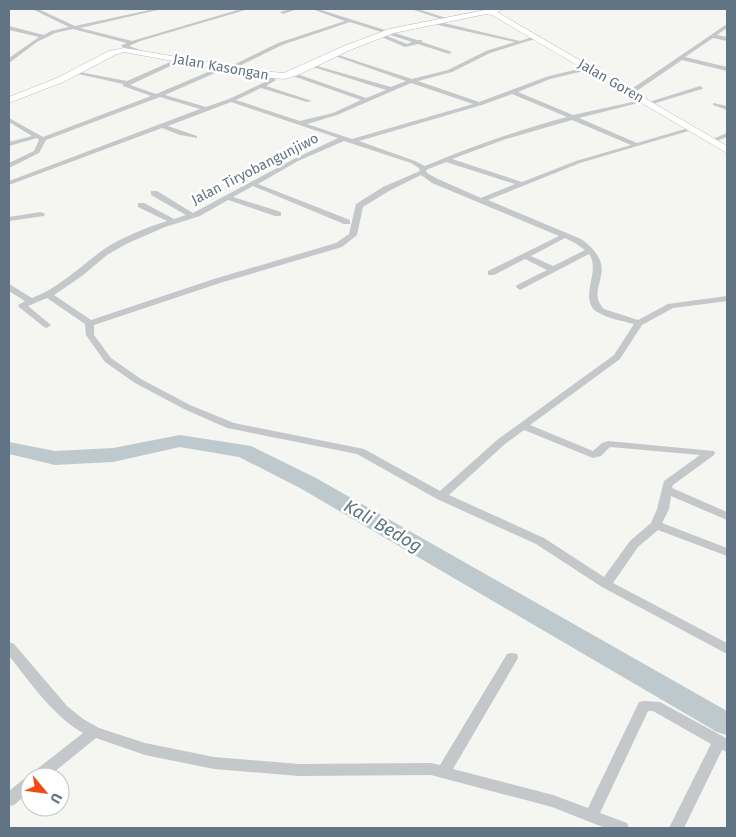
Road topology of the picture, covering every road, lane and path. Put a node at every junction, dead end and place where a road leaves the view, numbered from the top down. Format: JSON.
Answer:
{"nodes":[{"id":1,"x":34,"y":9,"type":"edge"},
{"id":2,"x":160,"y":9,"type":"edge"},
{"id":3,"x":246,"y":9,"type":"edge"},
{"id":4,"x":295,"y":9,"type":"edge"},
{"id":5,"x":314,"y":9,"type":"edge"},
{"id":6,"x":414,"y":9,"type":"edge"},
{"id":7,"x":493,"y":11,"type":"edge"},
{"id":8,"x":283,"y":12,"type":"dead end"},
{"id":9,"x":446,"y":19,"type":"junction"},
{"id":10,"x":349,"y":21,"type":"junction"},
{"id":11,"x":431,"y":22,"type":"junction"},
{"id":12,"x":727,"y":26,"type":"edge"},
{"id":13,"x":71,"y":27,"type":"junction"},
{"id":14,"x":10,"y":29,"type":"edge"},
{"id":15,"x":305,"y":29,"type":"dead end"},
{"id":16,"x":317,"y":32,"type":"junction"},
{"id":17,"x":388,"y":32,"type":"junction"},
{"id":18,"x":379,"y":35,"type":"junction"},
{"id":19,"x":43,"y":36,"type":"junction"},
{"id":20,"x":712,"y":36,"type":"junction"},
{"id":21,"x":538,"y":37,"type":"junction"},
{"id":22,"x":727,"y":39,"type":"edge"},
{"id":23,"x":420,"y":41,"type":"junction"},
{"id":24,"x":131,"y":42,"type":"junction"},
{"id":25,"x":520,"y":42,"type":"junction"},
{"id":26,"x":124,"y":45,"type":"junction"},
{"id":27,"x":141,"y":52,"type":"junction"},
{"id":28,"x":449,"y":52,"type":"dead end"},
{"id":29,"x":112,"y":53,"type":"junction"},
{"id":30,"x":334,"y":54,"type":"junction"},
{"id":31,"x":682,"y":58,"type":"junction"},
{"id":32,"x":179,"y":60,"type":"junction"},
{"id":33,"x":9,"y":61,"type":"edge"},
{"id":34,"x":312,"y":65,"type":"junction"},
{"id":35,"x":225,"y":68,"type":"junction"},
{"id":36,"x":590,"y":68,"type":"junction"},
{"id":37,"x":727,"y":70,"type":"edge"},
{"id":38,"x":76,"y":72,"type":"junction"},
{"id":39,"x":290,"y":75,"type":"junction"},
{"id":40,"x":265,"y":81,"type":"junction"},
{"id":41,"x":410,"y":81,"type":"junction"},
{"id":42,"x":128,"y":83,"type":"junction"},
{"id":43,"x":700,"y":88,"type":"dead end"},
{"id":44,"x":390,"y":90,"type":"junction"},
{"id":45,"x":634,"y":91,"type":"junction"},
{"id":46,"x":513,"y":92,"type":"junction"},
{"id":47,"x":158,"y":96,"type":"junction"},
{"id":48,"x":9,"y":100,"type":"edge"},
{"id":49,"x":230,"y":100,"type":"junction"},
{"id":50,"x":366,"y":100,"type":"junction"},
{"id":51,"x":309,"y":101,"type":"dead end"},
{"id":52,"x":646,"y":102,"type":"junction"},
{"id":53,"x":480,"y":104,"type":"junction"},
{"id":54,"x":715,"y":104,"type":"dead end"},
{"id":55,"x":727,"y":108,"type":"edge"},
{"id":56,"x":206,"y":109,"type":"junction"},
{"id":57,"x":575,"y":117,"type":"junction"},
{"id":58,"x":9,"y":120,"type":"edge"},
{"id":59,"x":301,"y":123,"type":"junction"},
{"id":60,"x":162,"y":126,"type":"junction"},
{"id":61,"x":692,"y":130,"type":"junction"},
{"id":62,"x":727,"y":135,"type":"edge"},
{"id":63,"x":195,"y":137,"type":"dead end"},
{"id":64,"x":41,"y":138,"type":"junction"},
{"id":65,"x":348,"y":139,"type":"junction"},
{"id":66,"x":711,"y":141,"type":"junction"},
{"id":67,"x":9,"y":144,"type":"edge"},
{"id":68,"x":637,"y":145,"type":"junction"},
{"id":69,"x":727,"y":150,"type":"edge"},
{"id":70,"x":445,"y":159,"type":"junction"},
{"id":71,"x":9,"y":166,"type":"edge"},
{"id":72,"x":9,"y":170,"type":"edge"},
{"id":73,"x":423,"y":170,"type":"junction"},
{"id":74,"x":23,"y":178,"type":"junction"},
{"id":75,"x":9,"y":183,"type":"edge"},
{"id":76,"x":253,"y":184,"type":"junction"},
{"id":77,"x":521,"y":184,"type":"junction"},
{"id":78,"x":154,"y":193,"type":"dead end"},
{"id":79,"x":228,"y":198,"type":"junction"},
{"id":80,"x":482,"y":200,"type":"junction"},
{"id":81,"x":141,"y":206,"type":"dead end"},
{"id":82,"x":41,"y":214,"type":"dead end"},
{"id":83,"x":278,"y":214,"type":"dead end"},
{"id":84,"x":192,"y":215,"type":"junction"},
{"id":85,"x":9,"y":219,"type":"edge"},
{"id":86,"x":173,"y":221,"type":"junction"},
{"id":87,"x":347,"y":222,"type":"dead end"},
{"id":88,"x":564,"y":236,"type":"junction"},
{"id":89,"x":589,"y":251,"type":"junction"},
{"id":90,"x":525,"y":256,"type":"junction"},
{"id":91,"x":554,"y":270,"type":"junction"},
{"id":92,"x":491,"y":273,"type":"dead end"},
{"id":93,"x":9,"y":287,"type":"edge"},
{"id":94,"x":520,"y":287,"type":"dead end"},
{"id":95,"x":48,"y":295,"type":"junction"},
{"id":96,"x":727,"y":298,"type":"edge"},
{"id":97,"x":31,"y":301,"type":"junction"},
{"id":98,"x":90,"y":323,"type":"junction"},
{"id":99,"x":639,"y":323,"type":"junction"},
{"id":100,"x":48,"y":324,"type":"dead end"},
{"id":101,"x":524,"y":426,"type":"junction"},
{"id":102,"x":667,"y":490,"type":"junction"},
{"id":103,"x":441,"y":496,"type":"junction"},
{"id":104,"x":727,"y":516,"type":"edge"},
{"id":105,"x":656,"y":525,"type":"junction"},
{"id":106,"x":727,"y":552,"type":"edge"},
{"id":107,"x":606,"y":584,"type":"junction"},
{"id":108,"x":9,"y":647,"type":"edge"},
{"id":109,"x":727,"y":650,"type":"edge"},
{"id":110,"x":512,"y":658,"type":"dead end"},
{"id":111,"x":94,"y":732,"type":"junction"},
{"id":112,"x":723,"y":744,"type":"edge"},
{"id":113,"x":50,"y":767,"type":"edge"},
{"id":114,"x":443,"y":772,"type":"junction"},
{"id":115,"x":20,"y":791,"type":"edge"},
{"id":116,"x":9,"y":800,"type":"edge"},
{"id":117,"x":592,"y":815,"type":"junction"},
{"id":118,"x":622,"y":828,"type":"edge"},
{"id":119,"x":676,"y":828,"type":"edge"}],
"edges":[{"from":1,"to":13,"type":"street"},
{"from":2,"to":13,"type":"street"},
{"from":3,"to":24,"type":"street"},
{"from":4,"to":8,"type":"street"},
{"from":5,"to":10,"type":"street"},
{"from":6,"to":9,"type":"street"},
{"from":7,"to":9,"type":"main road","name":"Jalan Kasongan"},
{"from":7,"to":21,"type":"main road","name":"Jalan Goren"},
{"from":9,"to":11,"type":"main road","name":"Jalan Kasongan"},
{"from":10,"to":16,"type":"street"},
{"from":10,"to":17,"type":"street"},
{"from":11,"to":17,"type":"main road","name":"Jalan Kasongan"},
{"from":11,"to":25,"type":"street"},
{"from":12,"to":20,"type":"street"},
{"from":13,"to":19,"type":"street"},
{"from":13,"to":24,"type":"street"},
{"from":14,"to":19,"type":"street"},
{"from":15,"to":16,"type":"street"},
{"from":16,"to":35,"type":"street"},
{"from":17,"to":18,"type":"main road","name":"Jalan Kasongan"},
{"from":17,"to":23,"type":"street"},
{"from":18,"to":23,"type":"street"},
{"from":18,"to":30,"type":"main road","name":"Jalan Kasongan"},
{"from":19,"to":33,"type":"street"},
{"from":20,"to":22,"type":"street"},
{"from":20,"to":31,"type":"street"},
{"from":21,"to":25,"type":"street"},
{"from":21,"to":36,"type":"main road","name":"Jalan Goren"},
{"from":23,"to":28,"type":"street"},
{"from":24,"to":26,"type":"street"},
{"from":25,"to":41,"type":"street"},
{"from":26,"to":27,"type":"street"},
{"from":26,"to":29,"type":"street"},
{"from":27,"to":29,"type":"main road","name":"Jalan Kasongan"},
{"from":27,"to":32,"type":"main road","name":"Jalan Kasongan"},
{"from":29,"to":38,"type":"main road","name":"Jalan Kasongan"},
{"from":30,"to":34,"type":"main road","name":"Jalan Kasongan"},
{"from":30,"to":41,"type":"street"},
{"from":31,"to":37,"type":"street"},
{"from":31,"to":45,"type":"street"},
{"from":32,"to":35,"type":"main road","name":"Jalan Kasongan"},
{"from":32,"to":42,"type":"street"},
{"from":34,"to":39,"type":"main road","name":"Jalan Kasongan"},
{"from":34,"to":44,"type":"street"},
{"from":35,"to":40,"type":"main road","name":"Jalan Kasongan"},
{"from":35,"to":47,"type":"street"},
{"from":36,"to":45,"type":"main road","name":"Jalan Goren"},
{"from":36,"to":46,"type":"street","name":"Jalan Tiryobangunjiwo"},
{"from":38,"to":42,"type":"street"},
{"from":38,"to":48,"type":"main road","name":"Jalan Kasongan"},
{"from":39,"to":40,"type":"main road","name":"Jalan Kasongan"},
{"from":39,"to":50,"type":"street"},
{"from":40,"to":49,"type":"street"},
{"from":40,"to":51,"type":"street"},
{"from":41,"to":44,"type":"street"},
{"from":41,"to":53,"type":"street"},
{"from":42,"to":47,"type":"street"},
{"from":43,"to":52,"type":"street"},
{"from":44,"to":50,"type":"street"},
{"from":45,"to":52,"type":"main road","name":"Jalan Goren"},
{"from":46,"to":53,"type":"street","name":"Jalan Tiryobangunjiwo"},
{"from":46,"to":57,"type":"street"},
{"from":47,"to":56,"type":"street"},
{"from":47,"to":64,"type":"street"},
{"from":49,"to":56,"type":"street"},
{"from":49,"to":59,"type":"street"},
{"from":50,"to":59,"type":"street"},
{"from":52,"to":57,"type":"street"},
{"from":52,"to":61,"type":"main road","name":"Jalan Goren"},
{"from":53,"to":65,"type":"street","name":"Jalan Tiryobangunjiwo"},
{"from":54,"to":55,"type":"street"},
{"from":56,"to":60,"type":"street"},
{"from":57,"to":68,"type":"street"},
{"from":57,"to":70,"type":"street"},
{"from":58,"to":64,"type":"street"},
{"from":59,"to":65,"type":"street"},
{"from":60,"to":63,"type":"street"},
{"from":60,"to":74,"type":"street"},
{"from":61,"to":66,"type":"main road","name":"Jalan Goren"},
{"from":61,"to":68,"type":"street"},
{"from":62,"to":66,"type":"street"},
{"from":64,"to":67,"type":"street"},
{"from":64,"to":71,"type":"street"},
{"from":65,"to":73,"type":"street"},
{"from":65,"to":76,"type":"street","name":"Jalan Tiryobangunjiwo"},
{"from":66,"to":69,"type":"main road","name":"Jalan Goren"},
{"from":68,"to":77,"type":"street"},
{"from":70,"to":73,"type":"street"},
{"from":70,"to":77,"type":"street"},
{"from":72,"to":74,"type":"street"},
{"from":73,"to":80,"type":"street"},
{"from":73,"to":98,"type":"street"},
{"from":74,"to":75,"type":"street"},
{"from":76,"to":79,"type":"street","name":"Jalan Tiryobangunjiwo"},
{"from":76,"to":87,"type":"street"},
{"from":77,"to":80,"type":"street"},
{"from":78,"to":84,"type":"street"},
{"from":79,"to":83,"type":"street"},
{"from":79,"to":84,"type":"street","name":"Jalan Tiryobangunjiwo"},
{"from":80,"to":88,"type":"street"},
{"from":81,"to":86,"type":"street"},
{"from":82,"to":85,"type":"street"},
{"from":84,"to":86,"type":"street","name":"Jalan Tiryobangunjiwo"},
{"from":86,"to":95,"type":"street","name":"Jalan Tiryobangunjiwo"},
{"from":88,"to":89,"type":"street"},
{"from":88,"to":90,"type":"street"},
{"from":89,"to":91,"type":"street"},
{"from":89,"to":99,"type":"street"},
{"from":90,"to":91,"type":"street"},
{"from":90,"to":92,"type":"street"},
{"from":91,"to":94,"type":"street"},
{"from":93,"to":97,"type":"street"},
{"from":95,"to":97,"type":"street","name":"Jalan Tiryobangunjiwo"},
{"from":95,"to":98,"type":"street"},
{"from":96,"to":99,"type":"street"},
{"from":97,"to":100,"type":"street"},
{"from":98,"to":103,"type":"street"},
{"from":99,"to":101,"type":"street"},
{"from":101,"to":102,"type":"street"},
{"from":101,"to":103,"type":"street"},
{"from":102,"to":104,"type":"street"},
{"from":102,"to":105,"type":"street"},
{"from":103,"to":107,"type":"street"},
{"from":105,"to":106,"type":"street"},
{"from":105,"to":107,"type":"street"},
{"from":107,"to":109,"type":"street"},
{"from":108,"to":111,"type":"street"},
{"from":110,"to":114,"type":"street"},
{"from":111,"to":113,"type":"street"},
{"from":111,"to":114,"type":"street"},
{"from":112,"to":117,"type":"street"},
{"from":112,"to":119,"type":"street"},
{"from":114,"to":117,"type":"street"},
{"from":115,"to":116,"type":"street"},
{"from":117,"to":118,"type":"street"}]}
